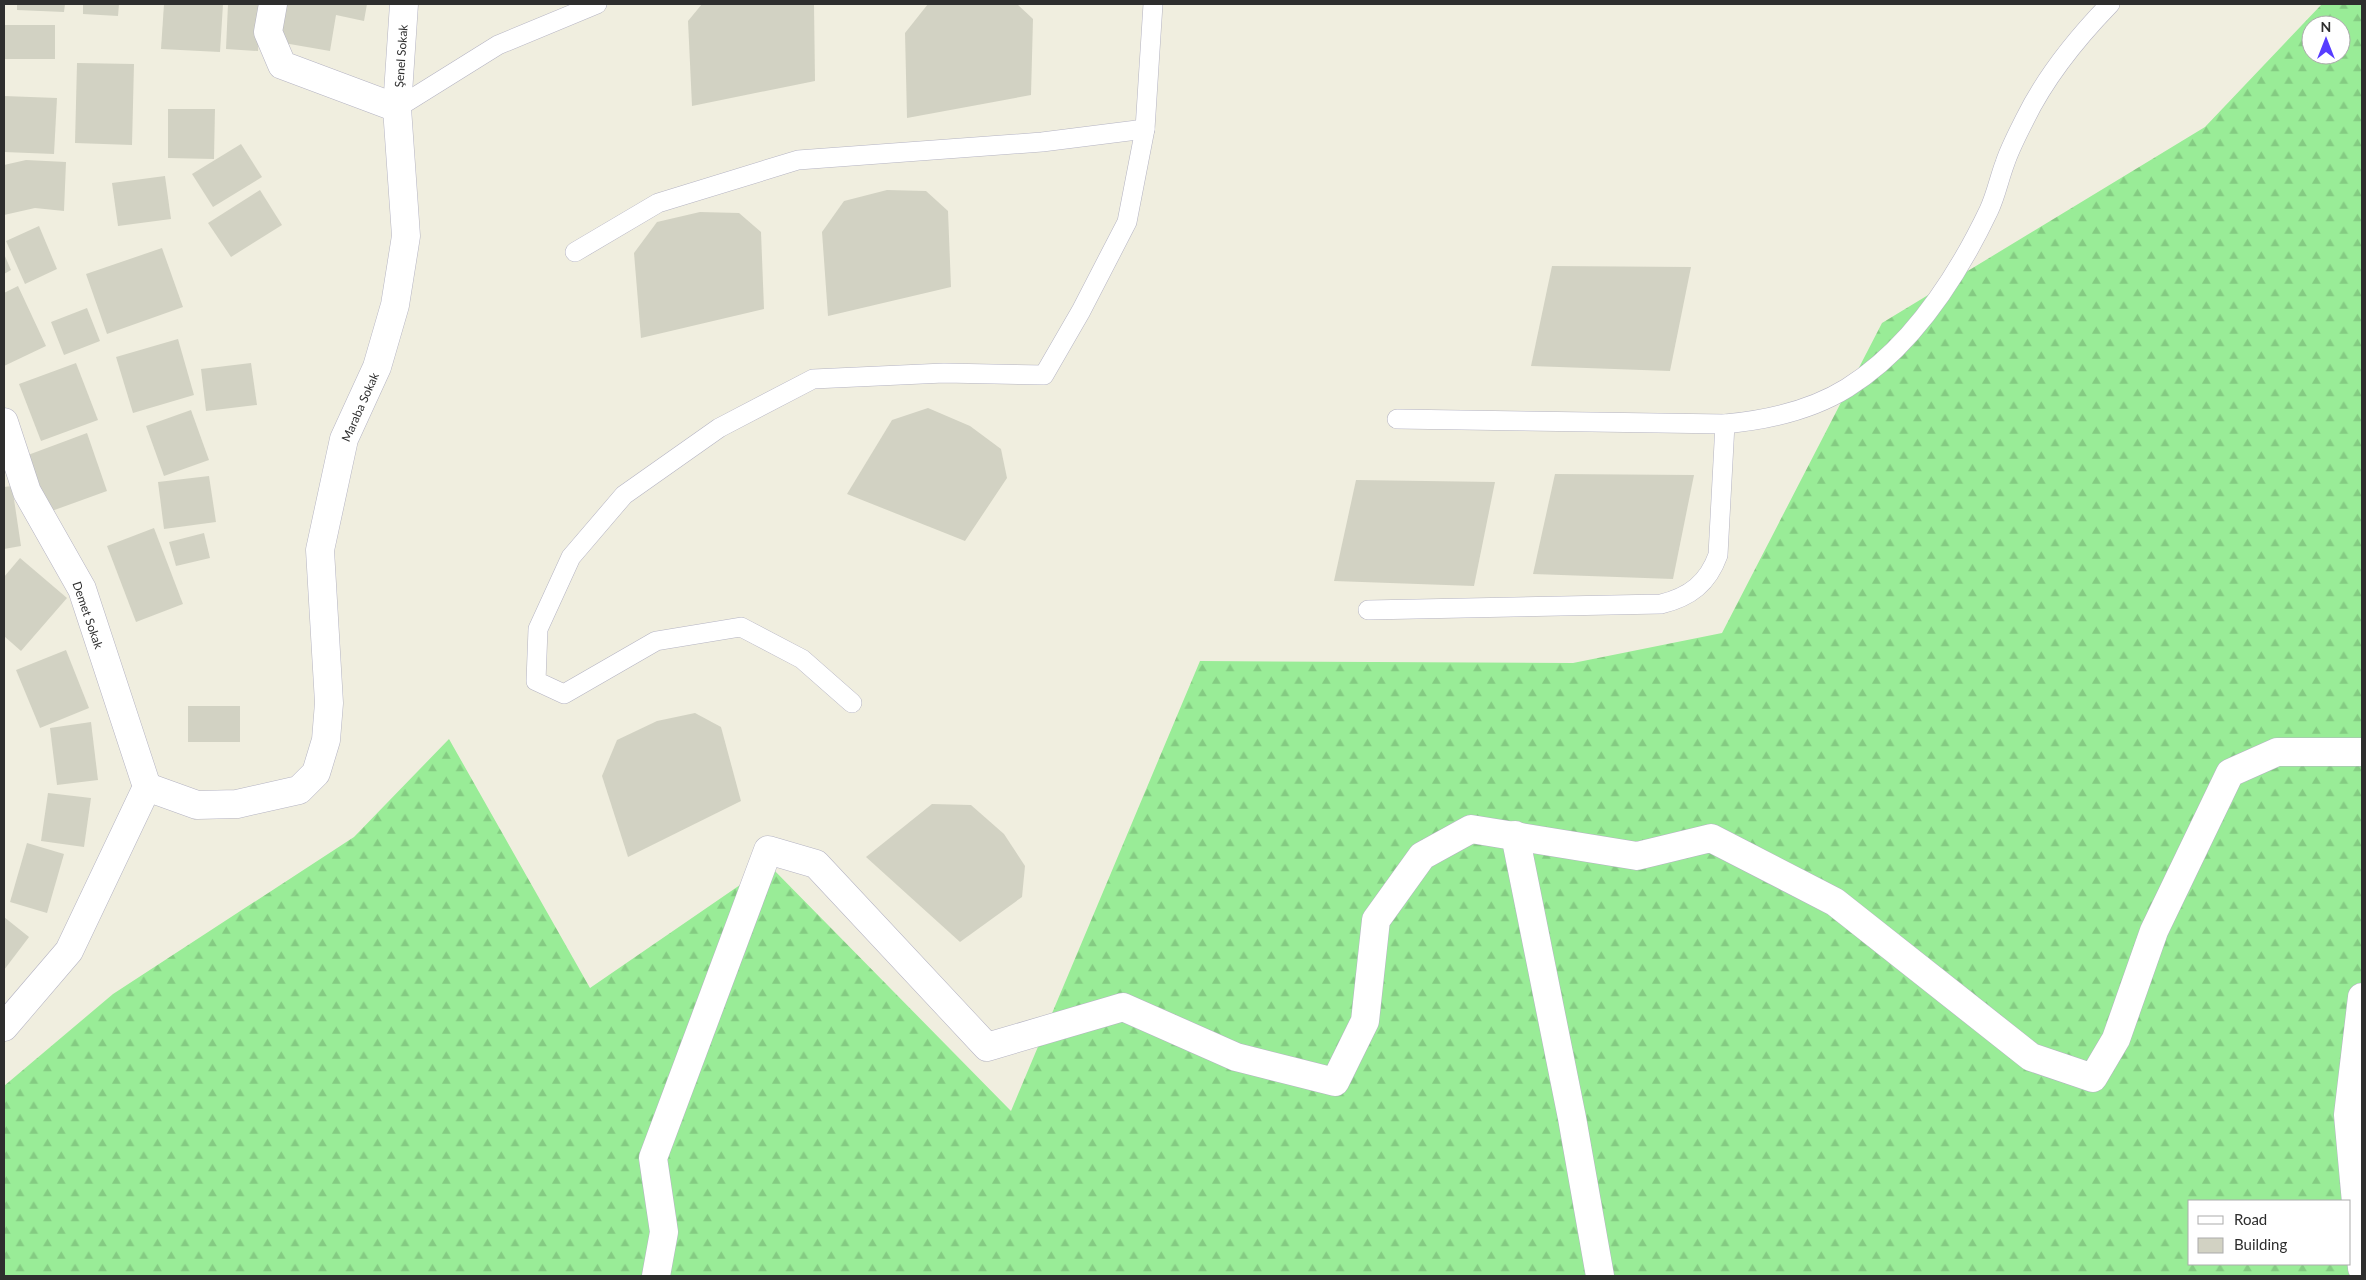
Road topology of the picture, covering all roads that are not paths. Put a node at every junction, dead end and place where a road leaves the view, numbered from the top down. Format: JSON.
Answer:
{"nodes":[{"id":1,"x":273,"y":4,"type":"edge"},
{"id":2,"x":404,"y":4,"type":"edge"},
{"id":3,"x":597,"y":4,"type":"edge"},
{"id":4,"x":1153,"y":4,"type":"edge"},
{"id":5,"x":2110,"y":4,"type":"edge"},
{"id":6,"x":397,"y":108,"type":"junction"},
{"id":7,"x":1145,"y":129,"type":"junction"},
{"id":8,"x":575,"y":252,"type":"dead end"},
{"id":9,"x":1397,"y":418,"type":"dead end"},
{"id":10,"x":4,"y":422,"type":"edge"},
{"id":11,"x":1725,"y":424,"type":"junction"},
{"id":12,"x":1368,"y":610,"type":"dead end"},
{"id":13,"x":852,"y":703,"type":"dead end"},
{"id":14,"x":2362,"y":752,"type":"edge"},
{"id":15,"x":147,"y":787,"type":"junction"},
{"id":16,"x":1515,"y":835,"type":"junction"},
{"id":17,"x":2362,"y":996,"type":"edge"},
{"id":18,"x":4,"y":1027,"type":"edge"},
{"id":19,"x":2362,"y":1268,"type":"edge"},
{"id":20,"x":656,"y":1276,"type":"edge"},
{"id":21,"x":1600,"y":1276,"type":"edge"}],
"edges":[{"from":1,"to":6,"type":"street"},
{"from":2,"to":6,"type":"street","name":"Şenel Sokak"},
{"from":3,"to":6,"type":"lane"},
{"from":4,"to":7,"type":"lane"},
{"from":5,"to":11,"type":"lane"},
{"from":6,"to":15,"type":"street","name":"Maraba Sokak"},
{"from":7,"to":8,"type":"lane"},
{"from":7,"to":13,"type":"lane"},
{"from":9,"to":11,"type":"lane"},
{"from":10,"to":15,"type":"street","name":"Demet Sokak"},
{"from":11,"to":12,"type":"lane"},
{"from":14,"to":16,"type":"street"},
{"from":15,"to":18,"type":"street"},
{"from":16,"to":20,"type":"street"},
{"from":16,"to":21,"type":"street"},
{"from":17,"to":19,"type":"street"}]}
